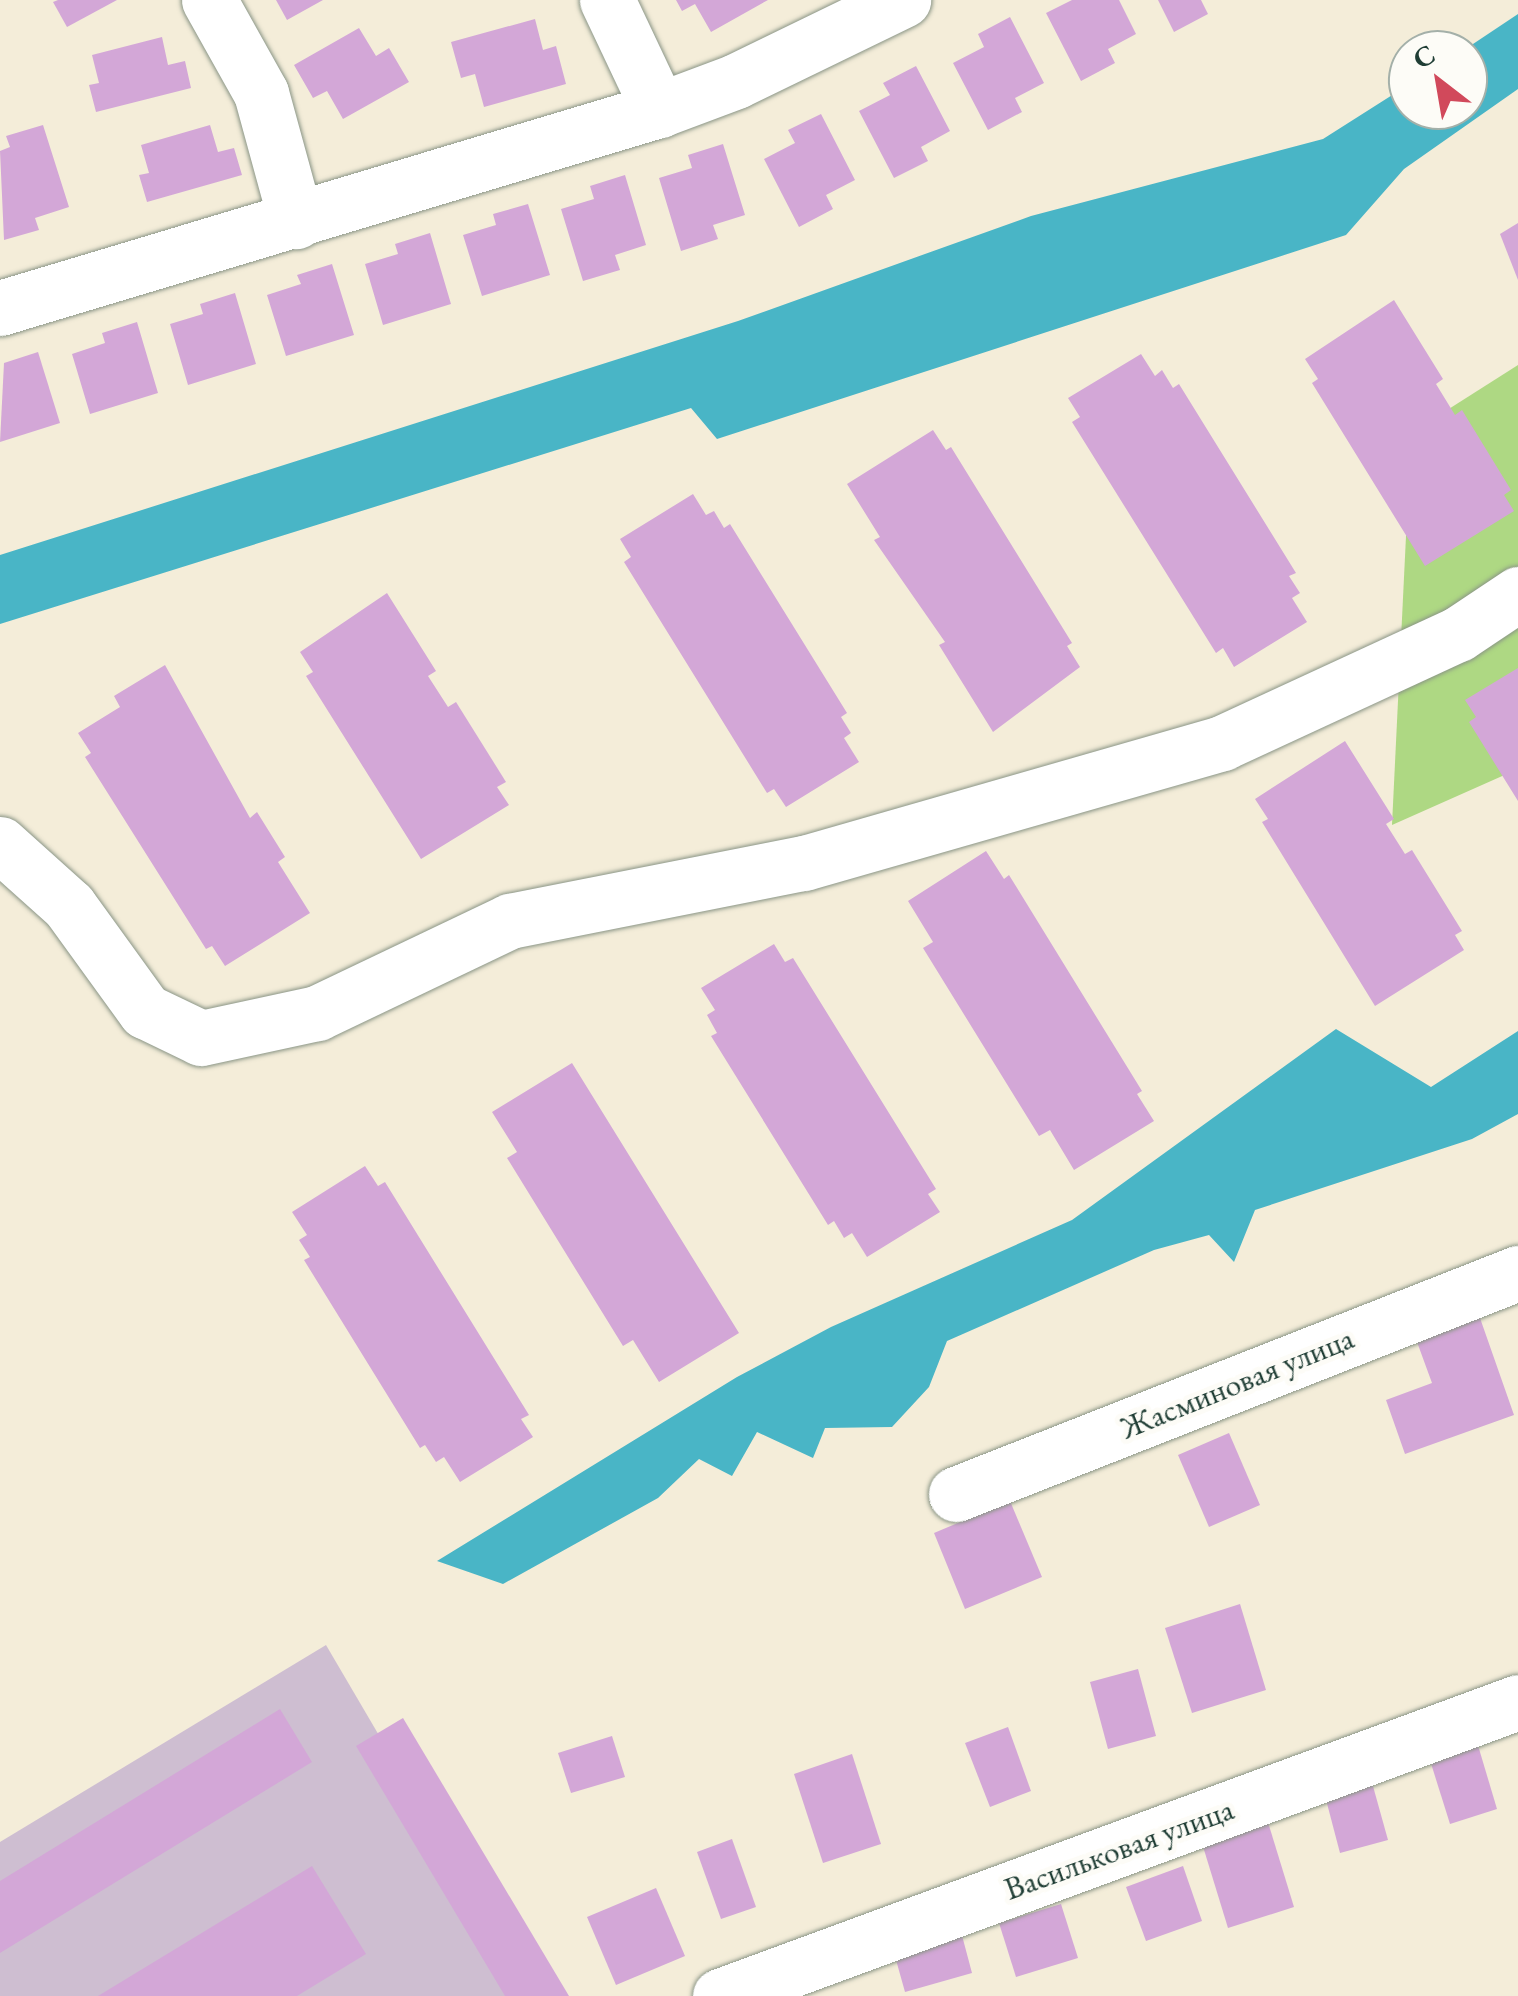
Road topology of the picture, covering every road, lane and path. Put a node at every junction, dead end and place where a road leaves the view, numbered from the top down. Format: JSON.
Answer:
{"nodes":[{"id":1,"x":210,"y":0,"type":"edge"},
{"id":2,"x":607,"y":0,"type":"edge"},
{"id":3,"x":903,"y":0,"type":"edge"},
{"id":4,"x":659,"y":110,"type":"junction"},
{"id":5,"x":296,"y":221,"type":"junction"},
{"id":6,"x":0,"y":308,"type":"edge"},
{"id":7,"x":1518,"y":594,"type":"edge"},
{"id":8,"x":0,"y":844,"type":"edge"},
{"id":9,"x":1518,"y":1272,"type":"edge"},
{"id":10,"x":956,"y":1494,"type":"dead end"},
{"id":11,"x":1518,"y":1702,"type":"edge"},
{"id":12,"x":720,"y":1996,"type":"edge"}],
"edges":[{"from":1,"to":5,"type":"street"},
{"from":2,"to":4,"type":"street"},
{"from":3,"to":4,"type":"street"},
{"from":4,"to":5,"type":"street"},
{"from":5,"to":6,"type":"street"},
{"from":7,"to":8,"type":"street"},
{"from":9,"to":10,"type":"street","name":"Жасминовая улица"},
{"from":11,"to":12,"type":"street","name":"Васильковая улица"}]}
